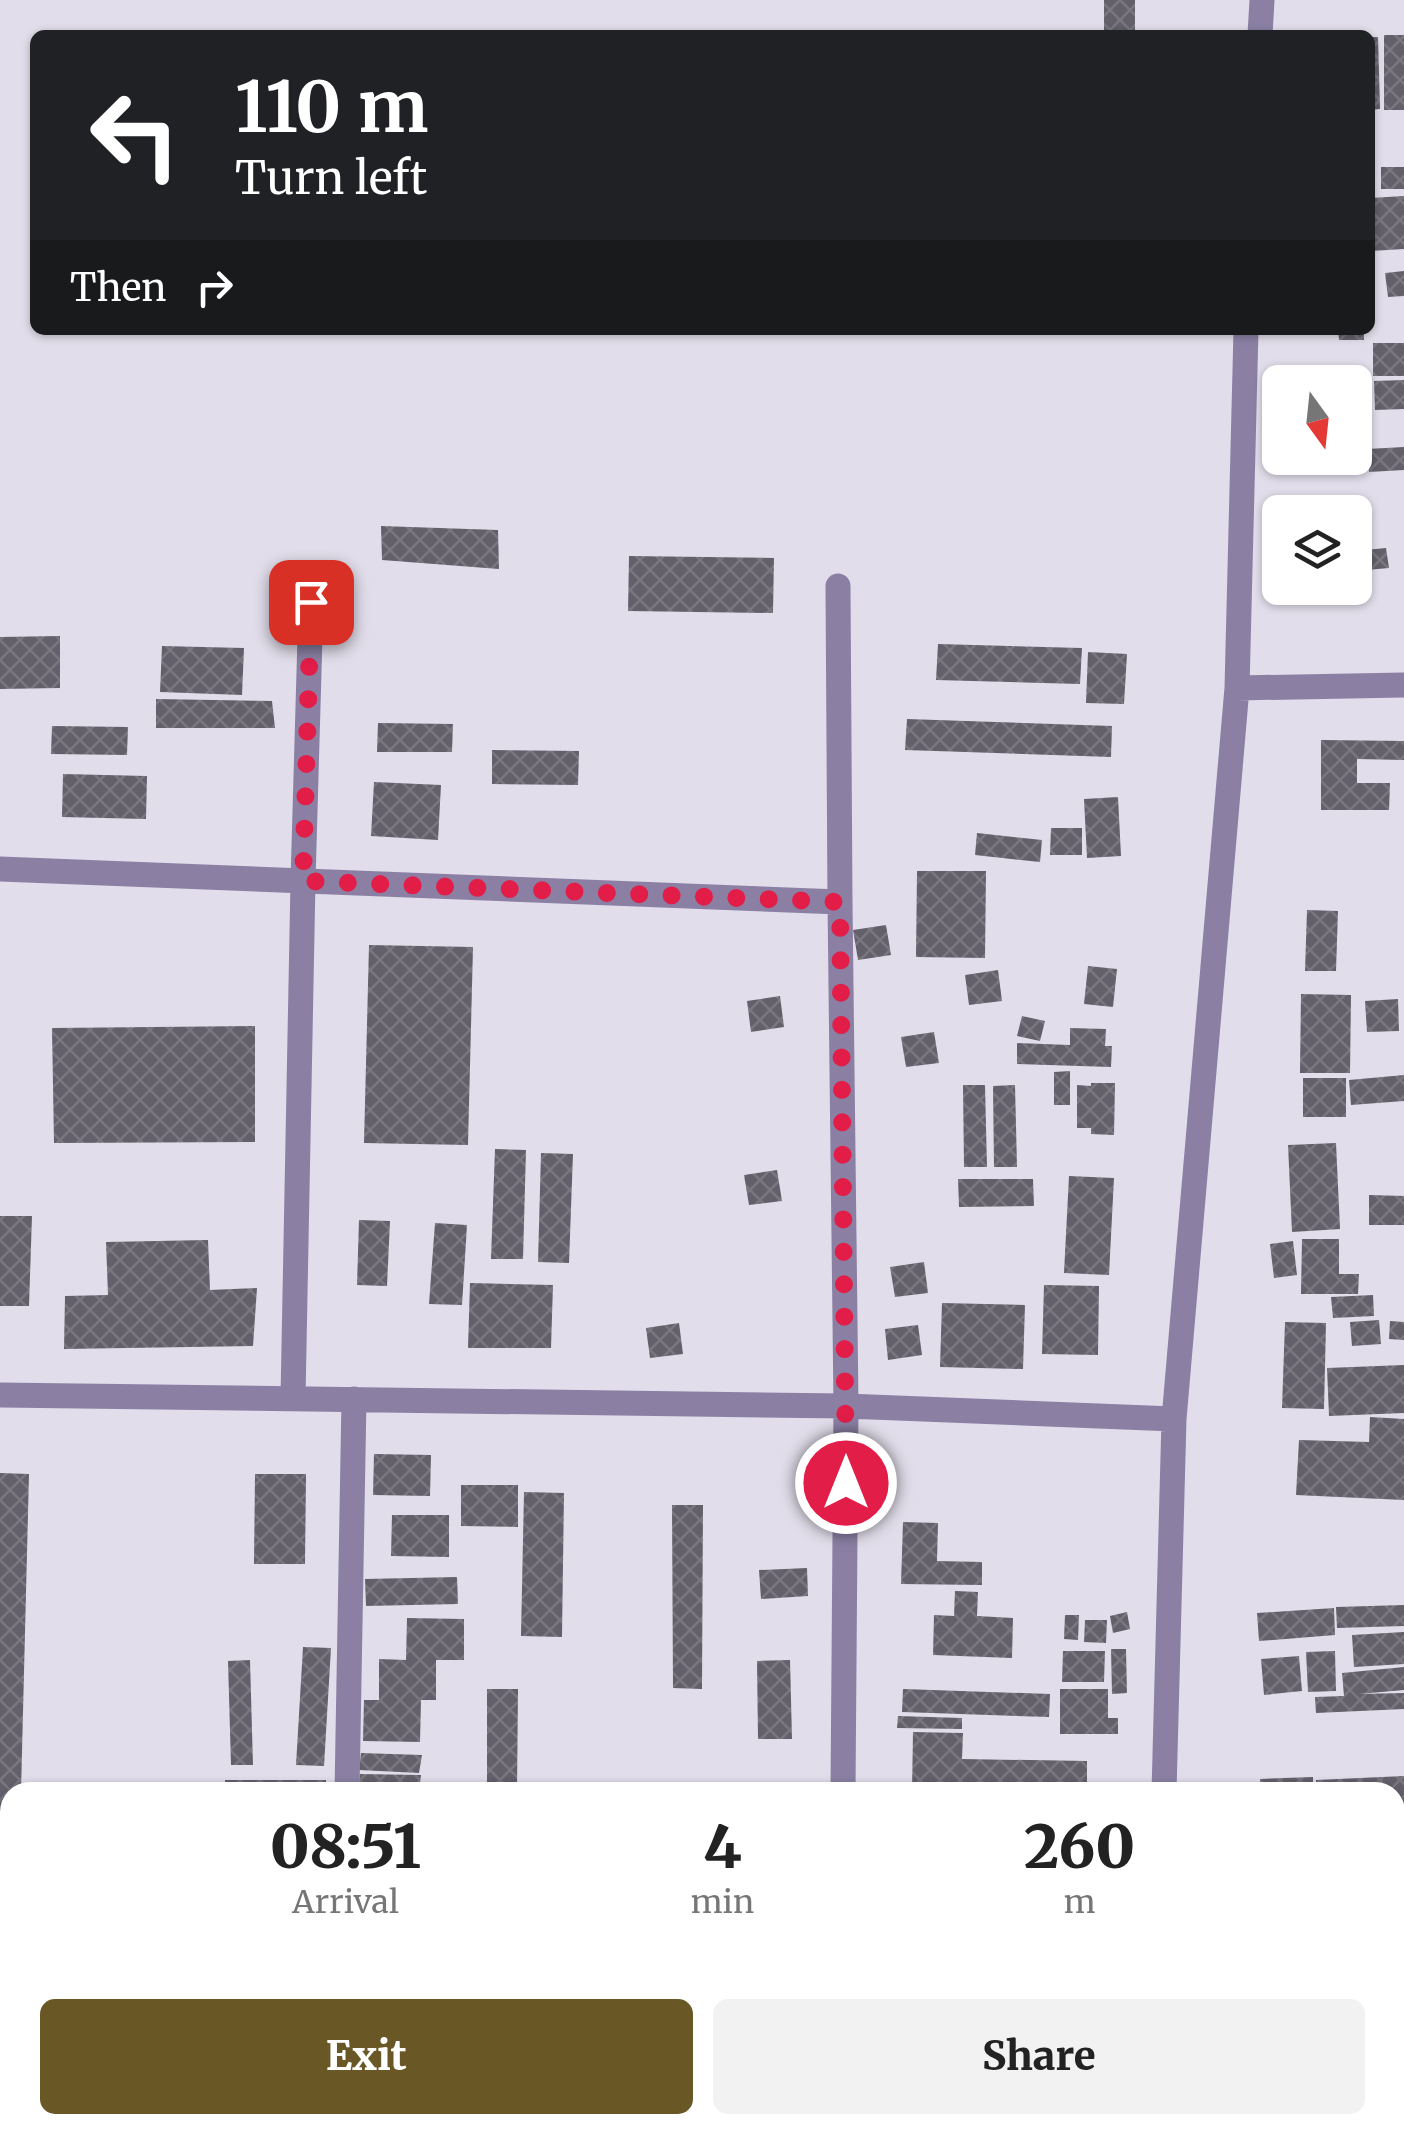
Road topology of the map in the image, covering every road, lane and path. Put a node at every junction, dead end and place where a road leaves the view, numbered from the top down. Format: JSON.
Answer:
{"nodes":[{"id":1,"x":1262,"y":0,"type":"edge"},
{"id":2,"x":1260,"y":30,"type":"edge"},
{"id":3,"x":1246,"y":335,"type":"edge"},
{"id":4,"x":838,"y":586,"type":"dead end"},
{"id":5,"x":311,"y":602,"type":"dead end"},
{"id":6,"x":1404,"y":684,"type":"edge"},
{"id":7,"x":1237,"y":688,"type":"junction"},
{"id":8,"x":0,"y":869,"type":"edge"},
{"id":9,"x":303,"y":881,"type":"junction"},
{"id":10,"x":840,"y":902,"type":"junction"},
{"id":11,"x":0,"y":1396,"type":"edge"},
{"id":12,"x":293,"y":1398,"type":"junction"},
{"id":13,"x":354,"y":1399,"type":"junction"},
{"id":14,"x":846,"y":1406,"type":"junction"},
{"id":15,"x":1174,"y":1419,"type":"junction"},
{"id":16,"x":348,"y":1782,"type":"edge"},
{"id":17,"x":842,"y":1782,"type":"edge"},
{"id":18,"x":1164,"y":1782,"type":"edge"}],
"edges":[{"from":1,"to":2,"type":"street"},
{"from":3,"to":7,"type":"street"},
{"from":4,"to":10,"type":"street"},
{"from":5,"to":9,"type":"street"},
{"from":6,"to":7,"type":"street"},
{"from":7,"to":15,"type":"street"},
{"from":8,"to":9,"type":"street"},
{"from":9,"to":10,"type":"street"},
{"from":9,"to":12,"type":"street"},
{"from":10,"to":14,"type":"street"},
{"from":11,"to":12,"type":"street"},
{"from":12,"to":13,"type":"street"},
{"from":13,"to":14,"type":"street"},
{"from":13,"to":16,"type":"street"},
{"from":14,"to":15,"type":"street"},
{"from":14,"to":17,"type":"street"},
{"from":15,"to":18,"type":"street"}]}
